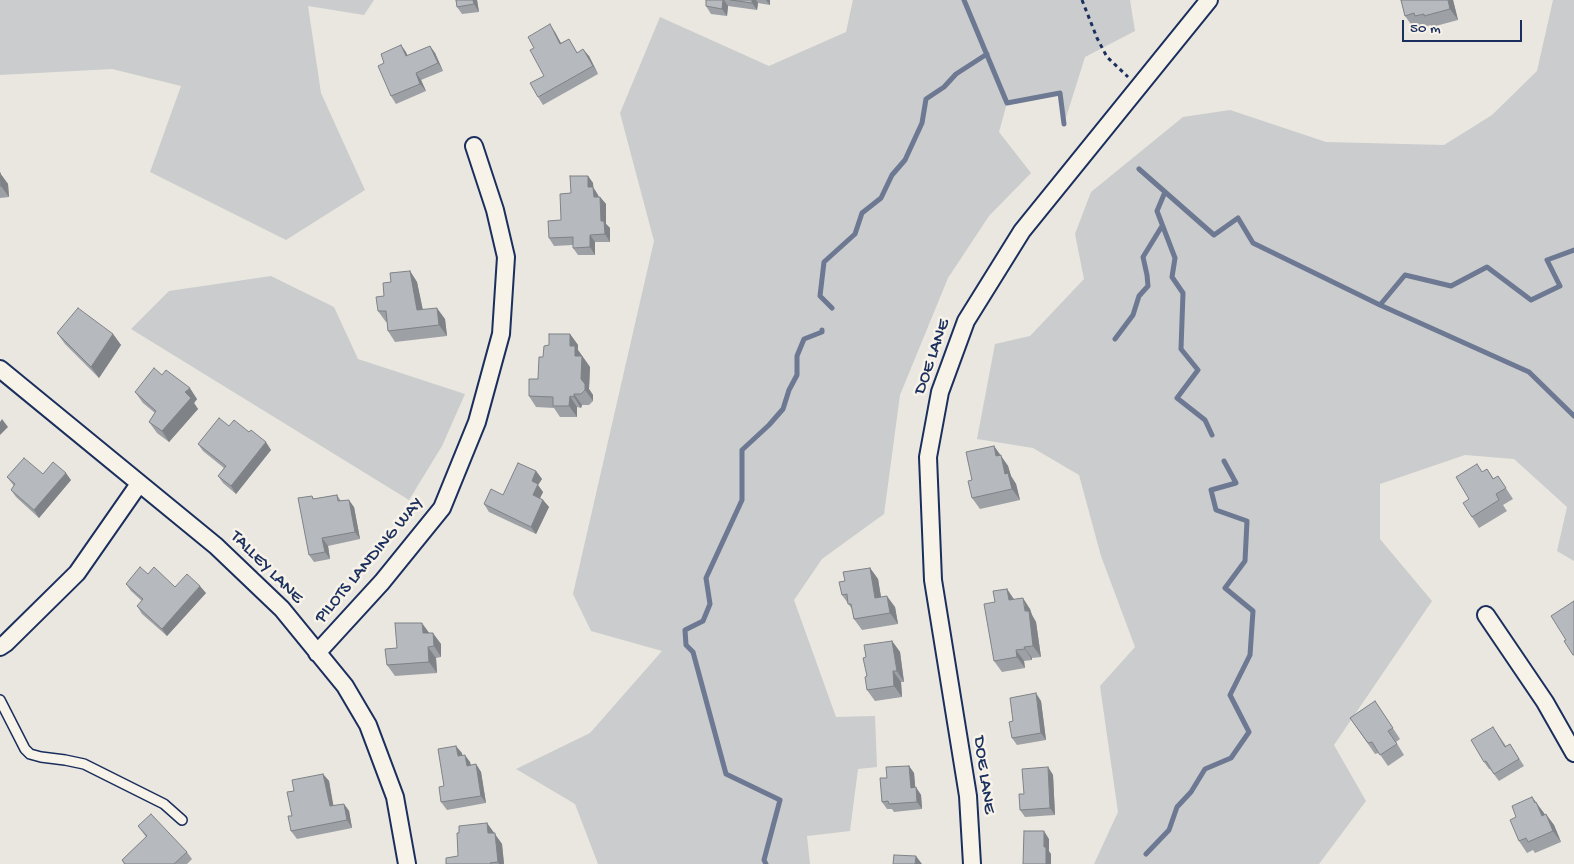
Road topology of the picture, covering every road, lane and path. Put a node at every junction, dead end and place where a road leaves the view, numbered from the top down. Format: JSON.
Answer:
{"nodes":[{"id":1,"x":1082,"y":0,"type":"edge"},
{"id":2,"x":1209,"y":0,"type":"edge"},
{"id":3,"x":1139,"y":87,"type":"junction"},
{"id":4,"x":474,"y":146,"type":"dead end"},
{"id":5,"x":0,"y":369,"type":"edge"},
{"id":6,"x":139,"y":484,"type":"junction"},
{"id":7,"x":1486,"y":615,"type":"dead end"},
{"id":8,"x":0,"y":647,"type":"edge"},
{"id":9,"x":317,"y":653,"type":"junction"},
{"id":10,"x":0,"y":700,"type":"edge"},
{"id":11,"x":1574,"y":753,"type":"edge"},
{"id":12,"x":182,"y":820,"type":"dead end"},
{"id":13,"x":407,"y":864,"type":"edge"},
{"id":14,"x":972,"y":864,"type":"edge"}],
"edges":[{"from":1,"to":3,"type":"path"},
{"from":2,"to":3,"type":"street","name":"DOE LANE"},
{"from":3,"to":14,"type":"street","name":"DOE LANE"},
{"from":4,"to":9,"type":"street","name":"PILOTS LANDING WAY"},
{"from":5,"to":6,"type":"street","name":"TALLEY LANE"},
{"from":6,"to":8,"type":"street"},
{"from":6,"to":9,"type":"street","name":"TALLEY LANE"},
{"from":7,"to":11,"type":"street"},
{"from":9,"to":13,"type":"street","name":"TALLEY LANE"},
{"from":10,"to":12,"type":"lane"}]}
